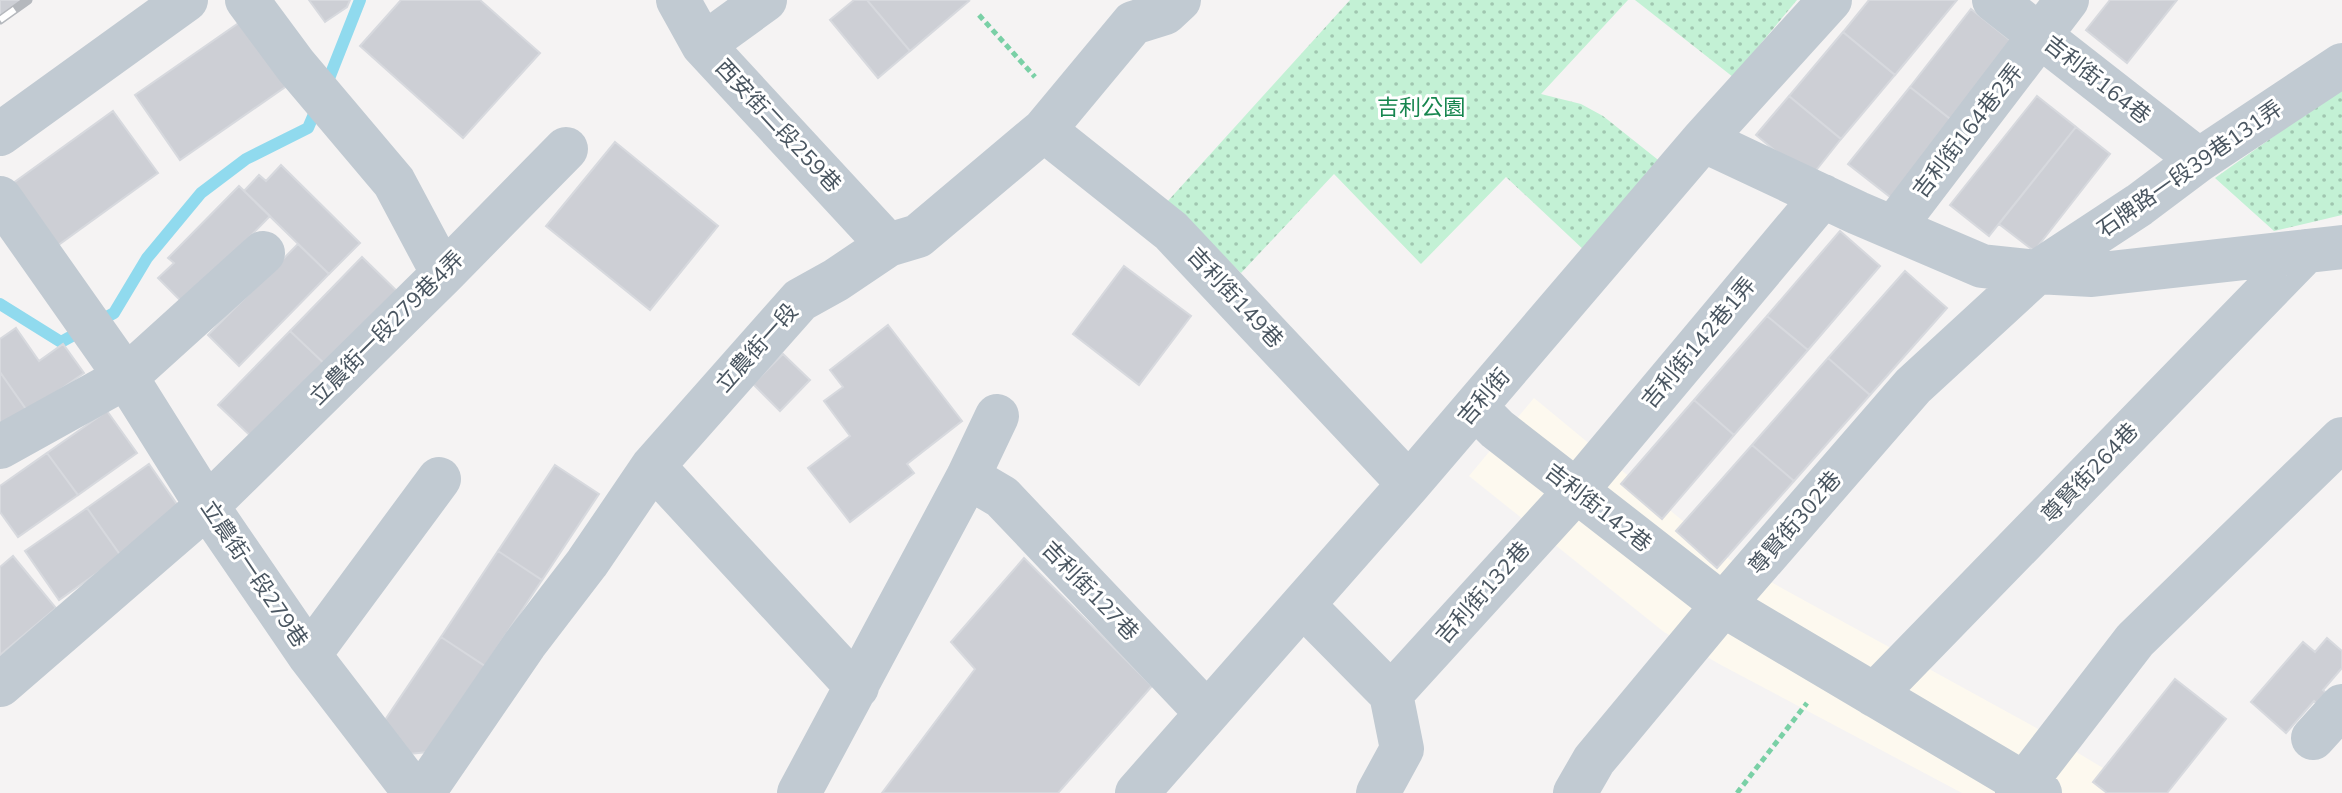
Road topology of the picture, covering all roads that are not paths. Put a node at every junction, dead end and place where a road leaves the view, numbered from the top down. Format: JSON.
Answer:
{"nodes":[{"id":1,"x":186,"y":0,"type":"edge"},
{"id":2,"x":247,"y":0,"type":"edge"},
{"id":3,"x":678,"y":0,"type":"edge"},
{"id":4,"x":765,"y":0,"type":"edge"},
{"id":5,"x":1179,"y":0,"type":"edge"},
{"id":6,"x":1830,"y":0,"type":"edge"},
{"id":7,"x":1994,"y":0,"type":"edge"},
{"id":8,"x":2067,"y":0,"type":"edge"},
{"id":9,"x":1123,"y":11,"type":"edge"},
{"id":10,"x":2041,"y":36,"type":"junction"},
{"id":11,"x":703,"y":45,"type":"junction"},
{"id":12,"x":2342,"y":65,"type":"edge"},
{"id":13,"x":1053,"y":118,"type":"junction"},
{"id":14,"x":0,"y":134,"type":"edge"},
{"id":15,"x":1703,"y":140,"type":"junction"},
{"id":16,"x":566,"y":149,"type":"dead end"},
{"id":17,"x":2199,"y":160,"type":"junction"},
{"id":18,"x":1823,"y":196,"type":"junction"},
{"id":19,"x":0,"y":198,"type":"edge"},
{"id":20,"x":1894,"y":227,"type":"junction"},
{"id":21,"x":888,"y":245,"type":"junction"},
{"id":22,"x":2324,"y":249,"type":"edge"},
{"id":23,"x":263,"y":253,"type":"dead end"},
{"id":24,"x":2037,"y":272,"type":"junction"},
{"id":25,"x":443,"y":274,"type":"junction"},
{"id":26,"x":116,"y":362,"type":"junction"},
{"id":27,"x":1475,"y":407,"type":"junction"},
{"id":28,"x":997,"y":416,"type":"dead end"},
{"id":29,"x":2342,"y":439,"type":"edge"},
{"id":30,"x":0,"y":447,"type":"edge"},
{"id":31,"x":653,"y":466,"type":"junction"},
{"id":32,"x":968,"y":477,"type":"junction"},
{"id":33,"x":439,"y":479,"type":"dead end"},
{"id":34,"x":1409,"y":484,"type":"junction"},
{"id":35,"x":1576,"y":491,"type":"junction"},
{"id":36,"x":207,"y":506,"type":"junction"},
{"id":37,"x":1303,"y":605,"type":"junction"},
{"id":38,"x":1723,"y":605,"type":"junction"},
{"id":39,"x":309,"y":655,"type":"junction"},
{"id":40,"x":0,"y":685,"type":"edge"},
{"id":41,"x":857,"y":687,"type":"junction"},
{"id":42,"x":1391,"y":694,"type":"junction"},
{"id":43,"x":1874,"y":695,"type":"junction"},
{"id":44,"x":2342,"y":706,"type":"edge"},
{"id":45,"x":1206,"y":712,"type":"junction"},
{"id":46,"x":2313,"y":738,"type":"dead end"},
{"id":47,"x":2027,"y":790,"type":"edge"},
{"id":48,"x":415,"y":793,"type":"edge"},
{"id":49,"x":423,"y":793,"type":"edge"},
{"id":50,"x":799,"y":793,"type":"edge"},
{"id":51,"x":1137,"y":793,"type":"edge"},
{"id":52,"x":1378,"y":793,"type":"edge"},
{"id":53,"x":1575,"y":793,"type":"edge"}],
"edges":[{"from":1,"to":14,"type":"street"},
{"from":2,"to":25,"type":"street"},
{"from":3,"to":11,"type":"street","name":"西安街二段259巷"},
{"from":4,"to":11,"type":"street"},
{"from":5,"to":9,"type":"street","name":"立農街一段"},
{"from":6,"to":15,"type":"street","name":"吉利街"},
{"from":7,"to":10,"type":"street","name":"吉利街164巷"},
{"from":8,"to":10,"type":"street","name":"吉利街164巷2弄"},
{"from":9,"to":13,"type":"street","name":"立農街一段"},
{"from":10,"to":17,"type":"street","name":"吉利街164巷"},
{"from":10,"to":20,"type":"street","name":"吉利街164巷2弄"},
{"from":11,"to":21,"type":"street","name":"西安街二段259巷"},
{"from":12,"to":17,"type":"street","name":"石牌路一段39巷131弄"},
{"from":13,"to":21,"type":"street","name":"立農街一段"},
{"from":13,"to":34,"type":"street","name":"吉利街149巷"},
{"from":15,"to":18,"type":"street"},
{"from":15,"to":27,"type":"street","name":"吉利街"},
{"from":16,"to":25,"type":"street","name":"立農街一段279巷4弄"},
{"from":17,"to":24,"type":"street","name":"石牌路一段39巷131弄"},
{"from":18,"to":20,"type":"street"},
{"from":18,"to":35,"type":"street","name":"吉利街142巷1弄"},
{"from":19,"to":26,"type":"street","name":"立農街一段279巷"},
{"from":20,"to":24,"type":"street"},
{"from":21,"to":31,"type":"street","name":"立農街一段"},
{"from":22,"to":24,"type":"street"},
{"from":22,"to":43,"type":"street","name":"尊賢街264巷"},
{"from":23,"to":26,"type":"street"},
{"from":24,"to":38,"type":"street","name":"尊賢街302巷"},
{"from":25,"to":36,"type":"street","name":"立農街一段279巷4弄"},
{"from":26,"to":30,"type":"street"},
{"from":26,"to":36,"type":"street","name":"立農街一段279巷"},
{"from":27,"to":34,"type":"street","name":"吉利街"},
{"from":27,"to":35,"type":"street","name":"吉利街142巷"},
{"from":28,"to":32,"type":"street"},
{"from":29,"to":47,"type":"street"},
{"from":31,"to":41,"type":"street"},
{"from":31,"to":49,"type":"street","name":"立農街一段"},
{"from":32,"to":41,"type":"street"},
{"from":32,"to":45,"type":"street","name":"吉利街127巷"},
{"from":33,"to":39,"type":"street"},
{"from":34,"to":37,"type":"street","name":"吉利街"},
{"from":35,"to":38,"type":"street","name":"吉利街142巷"},
{"from":35,"to":42,"type":"street","name":"吉利街132巷"},
{"from":36,"to":39,"type":"street","name":"立農街一段279巷"},
{"from":36,"to":40,"type":"street","name":"立農街一段279巷4弄"},
{"from":37,"to":42,"type":"street"},
{"from":37,"to":45,"type":"street","name":"吉利街"},
{"from":38,"to":43,"type":"street"},
{"from":38,"to":53,"type":"street","name":"尊賢街302巷"},
{"from":39,"to":48,"type":"street","name":"立農街一段279巷"},
{"from":41,"to":50,"type":"street"},
{"from":42,"to":52,"type":"street"},
{"from":43,"to":47,"type":"street"},
{"from":44,"to":46,"type":"street"},
{"from":45,"to":51,"type":"street","name":"吉利街"}]}
